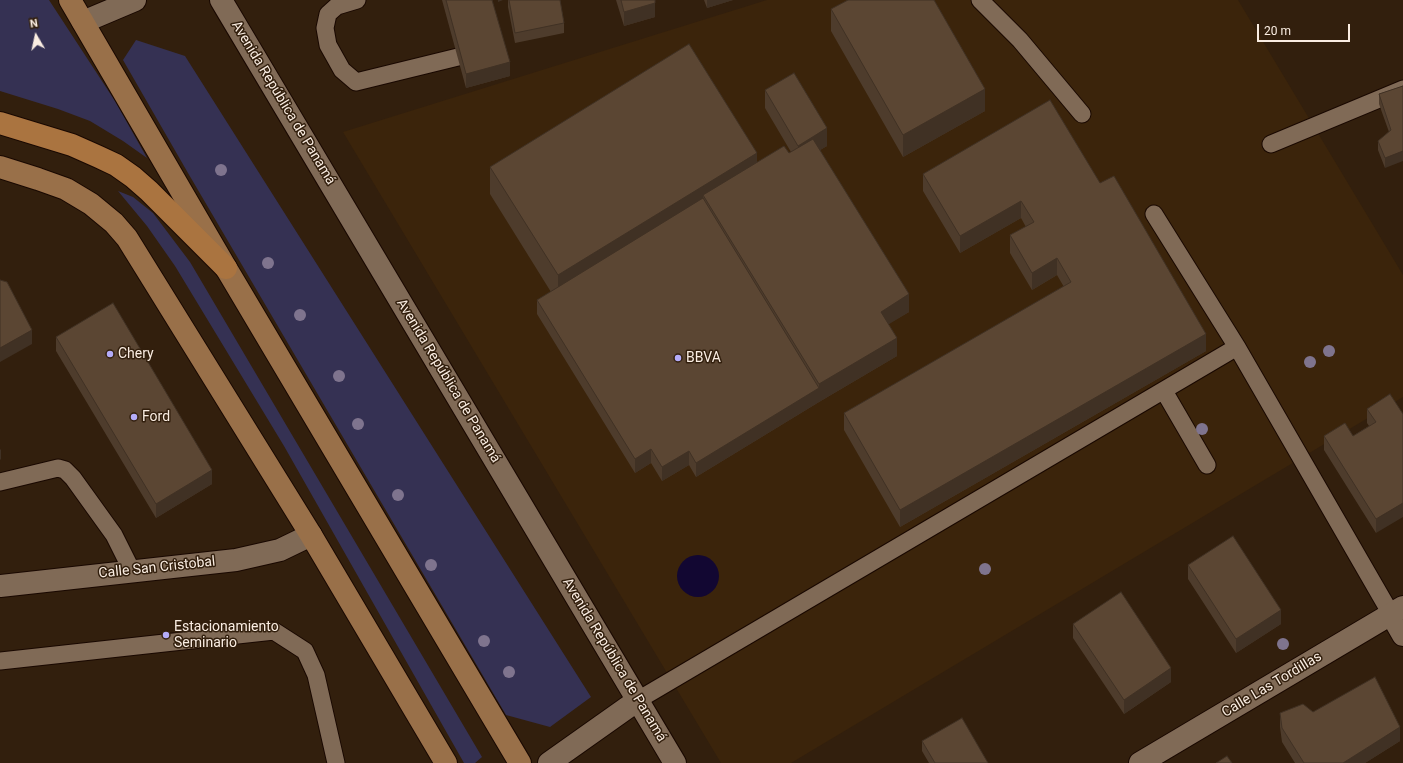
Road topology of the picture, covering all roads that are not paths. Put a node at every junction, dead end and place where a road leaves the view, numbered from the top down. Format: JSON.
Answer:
{"nodes":[{"id":1,"x":70,"y":0,"type":"edge"},
{"id":2,"x":135,"y":0,"type":"edge"},
{"id":3,"x":221,"y":0,"type":"edge"},
{"id":4,"x":357,"y":0,"type":"edge"},
{"id":5,"x":984,"y":1,"type":"edge"},
{"id":6,"x":83,"y":22,"type":"junction"},
{"id":7,"x":458,"y":57,"type":"edge"},
{"id":8,"x":1403,"y":89,"type":"edge"},
{"id":9,"x":1082,"y":114,"type":"dead end"},
{"id":10,"x":0,"y":123,"type":"edge"},
{"id":11,"x":1271,"y":144,"type":"dead end"},
{"id":12,"x":0,"y":167,"type":"edge"},
{"id":13,"x":1154,"y":214,"type":"dead end"},
{"id":14,"x":226,"y":268,"type":"junction"},
{"id":15,"x":1237,"y":347,"type":"junction"},
{"id":16,"x":1164,"y":391,"type":"junction"},
{"id":17,"x":1207,"y":465,"type":"dead end"},
{"id":18,"x":0,"y":482,"type":"edge"},
{"id":19,"x":311,"y":536,"type":"junction"},
{"id":20,"x":132,"y":571,"type":"junction"},
{"id":21,"x":0,"y":586,"type":"edge"},
{"id":22,"x":1397,"y":611,"type":"edge"},
{"id":23,"x":1403,"y":635,"type":"edge"},
{"id":24,"x":0,"y":661,"type":"edge"},
{"id":25,"x":638,"y":700,"type":"junction"},
{"id":26,"x":336,"y":763,"type":"edge"},
{"id":27,"x":446,"y":763,"type":"edge"},
{"id":28,"x":520,"y":763,"type":"edge"},
{"id":29,"x":549,"y":763,"type":"edge"},
{"id":30,"x":675,"y":763,"type":"edge"},
{"id":31,"x":1140,"y":763,"type":"edge"}],
"edges":[{"from":1,"to":6,"type":"main road"},
{"from":2,"to":6,"type":"street"},
{"from":3,"to":25,"type":"street","name":"Avenida República de Panamá"},
{"from":4,"to":7,"type":"lane"},
{"from":5,"to":9,"type":"lane"},
{"from":6,"to":14,"type":"main road"},
{"from":8,"to":11,"type":"lane"},
{"from":10,"to":14,"type":"highway"},
{"from":12,"to":19,"type":"main road"},
{"from":13,"to":15,"type":"lane"},
{"from":14,"to":28,"type":"main road"},
{"from":15,"to":16,"type":"lane"},
{"from":15,"to":22,"type":"lane"},
{"from":16,"to":17,"type":"lane"},
{"from":16,"to":25,"type":"lane"},
{"from":18,"to":20,"type":"lane"},
{"from":19,"to":20,"type":"street","name":"Calle San Cristobal"},
{"from":19,"to":27,"type":"main road"},
{"from":20,"to":21,"type":"street","name":"Calle San Cristobal"},
{"from":22,"to":23,"type":"street"},
{"from":22,"to":31,"type":"street","name":"Calle Las Tordillas"},
{"from":24,"to":26,"type":"lane"},
{"from":25,"to":29,"type":"street"},
{"from":25,"to":30,"type":"street","name":"Avenida República de Panamá"}]}
